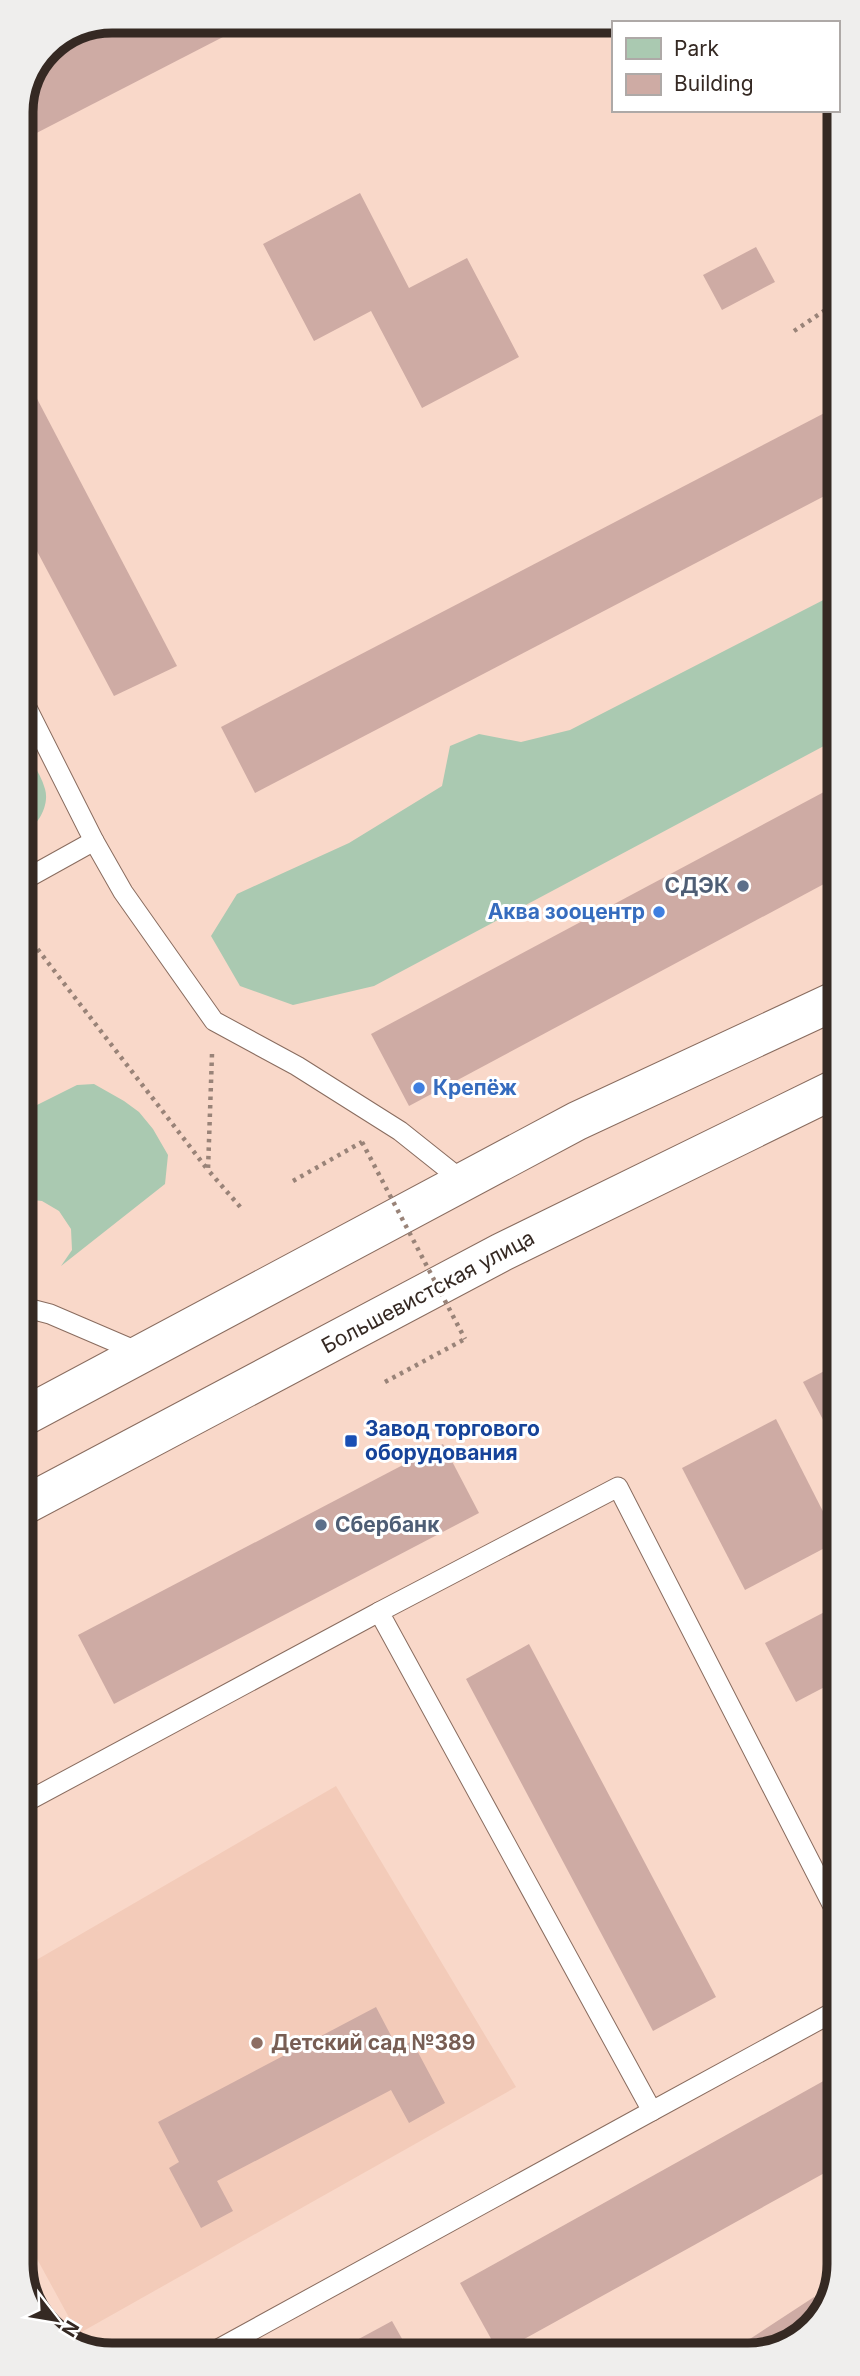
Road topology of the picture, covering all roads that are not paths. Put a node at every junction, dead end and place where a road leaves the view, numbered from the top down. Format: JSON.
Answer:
{"nodes":[{"id":1,"x":33,"y":720,"type":"edge"},
{"id":2,"x":94,"y":841,"type":"junction"},
{"id":3,"x":33,"y":875,"type":"edge"},
{"id":4,"x":827,"y":1005,"type":"edge"},
{"id":5,"x":827,"y":1093,"type":"edge"},
{"id":6,"x":464,"y":1182,"type":"junction"},
{"id":7,"x":33,"y":1310,"type":"edge"},
{"id":8,"x":142,"y":1354,"type":"junction"},
{"id":9,"x":33,"y":1412,"type":"edge"},
{"id":10,"x":33,"y":1501,"type":"edge"},
{"id":11,"x":379,"y":1612,"type":"junction"},
{"id":12,"x":33,"y":1798,"type":"edge"},
{"id":13,"x":827,"y":1895,"type":"edge"},
{"id":14,"x":827,"y":2016,"type":"edge"},
{"id":15,"x":652,"y":2111,"type":"junction"},
{"id":16,"x":229,"y":2343,"type":"edge"}],
"edges":[{"from":1,"to":2,"type":"lane"},
{"from":2,"to":3,"type":"lane"},
{"from":2,"to":6,"type":"lane"},
{"from":4,"to":6,"type":"highway"},
{"from":5,"to":10,"type":"highway","name":"Большевистская улица"},
{"from":6,"to":8,"type":"highway"},
{"from":7,"to":8,"type":"lane"},
{"from":8,"to":9,"type":"highway"},
{"from":11,"to":12,"type":"lane"},
{"from":11,"to":13,"type":"lane"},
{"from":11,"to":15,"type":"lane"},
{"from":14,"to":15,"type":"lane"},
{"from":15,"to":16,"type":"lane"}]}
